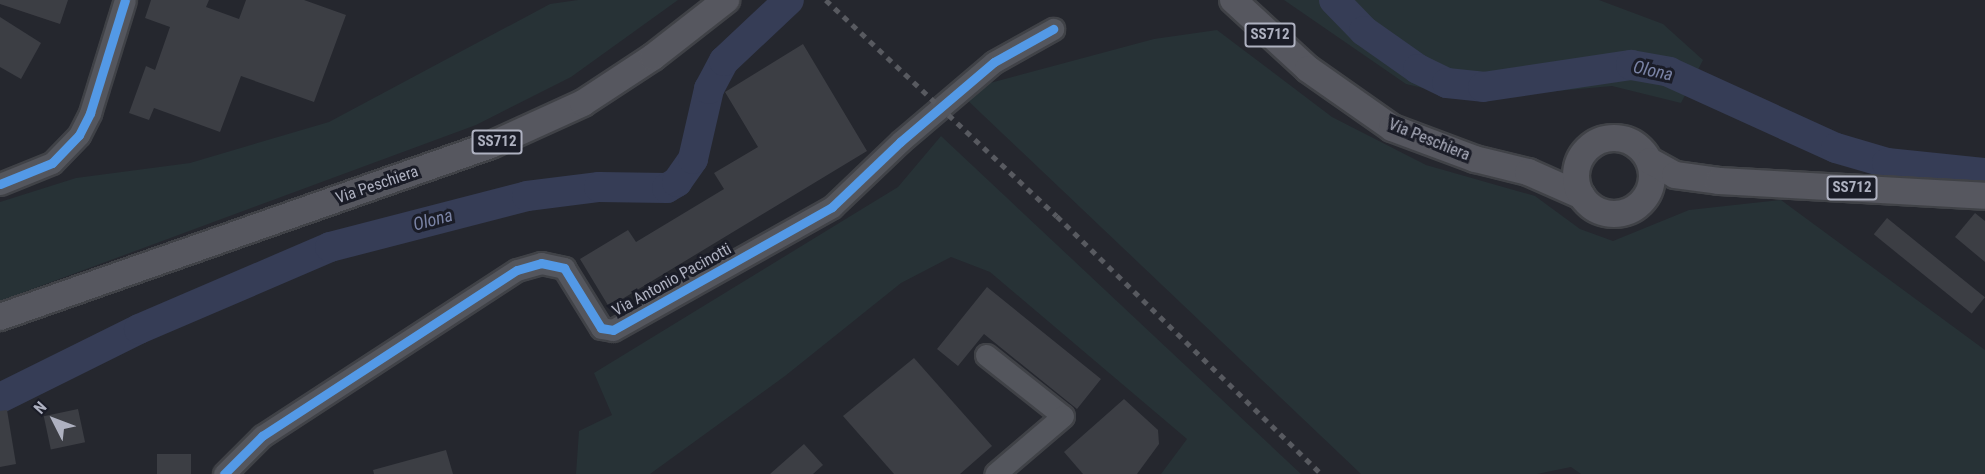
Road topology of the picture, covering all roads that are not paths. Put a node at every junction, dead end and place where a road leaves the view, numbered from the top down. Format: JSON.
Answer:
{"nodes":[{"id":1,"x":125,"y":0,"type":"edge"},
{"id":2,"x":726,"y":0,"type":"edge"},
{"id":3,"x":1233,"y":0,"type":"edge"},
{"id":4,"x":1053,"y":29,"type":"dead end"},
{"id":5,"x":1582,"y":155,"type":"junction"},
{"id":6,"x":1650,"y":161,"type":"junction"},
{"id":7,"x":1528,"y":172,"type":"junction"},
{"id":8,"x":1719,"y":181,"type":"junction"},
{"id":9,"x":0,"y":184,"type":"edge"},
{"id":10,"x":1582,"y":196,"type":"junction"},
{"id":11,"x":1985,"y":196,"type":"edge"},
{"id":12,"x":1636,"y":208,"type":"junction"},
{"id":13,"x":0,"y":317,"type":"edge"},
{"id":14,"x":986,"y":355,"type":"dead end"},
{"id":15,"x":224,"y":474,"type":"edge"},
{"id":16,"x":995,"y":474,"type":"edge"}],
"edges":[{"from":1,"to":9,"type":"street"},
{"from":2,"to":13,"type":"main road","name":"Via Peschiera","number":"SS712"},
{"from":3,"to":7,"type":"main road","name":"Via Peschiera","number":"SS712"},
{"from":4,"to":15,"type":"street","name":"Via Antonio Pacinotti"},
{"from":5,"to":6,"type":"main road","name":"Via Peschiera","number":"SS712"},
{"from":5,"to":7,"type":"main road","name":"Via Peschiera","number":"SS712"},
{"from":5,"to":10,"type":"main road"},
{"from":6,"to":8,"type":"main road","name":"Via Peschiera","number":"SS712"},
{"from":6,"to":12,"type":"main road"},
{"from":7,"to":10,"type":"main road","name":"Via Peschiera","number":"SS712"},
{"from":8,"to":11,"type":"main road","name":"Via Peschiera","number":"SS712"},
{"from":8,"to":12,"type":"main road","name":"Via Peschiera","number":"SS712"},
{"from":10,"to":12,"type":"main road","name":"Via Peschiera","number":"SS712"},
{"from":14,"to":16,"type":"street"}]}
